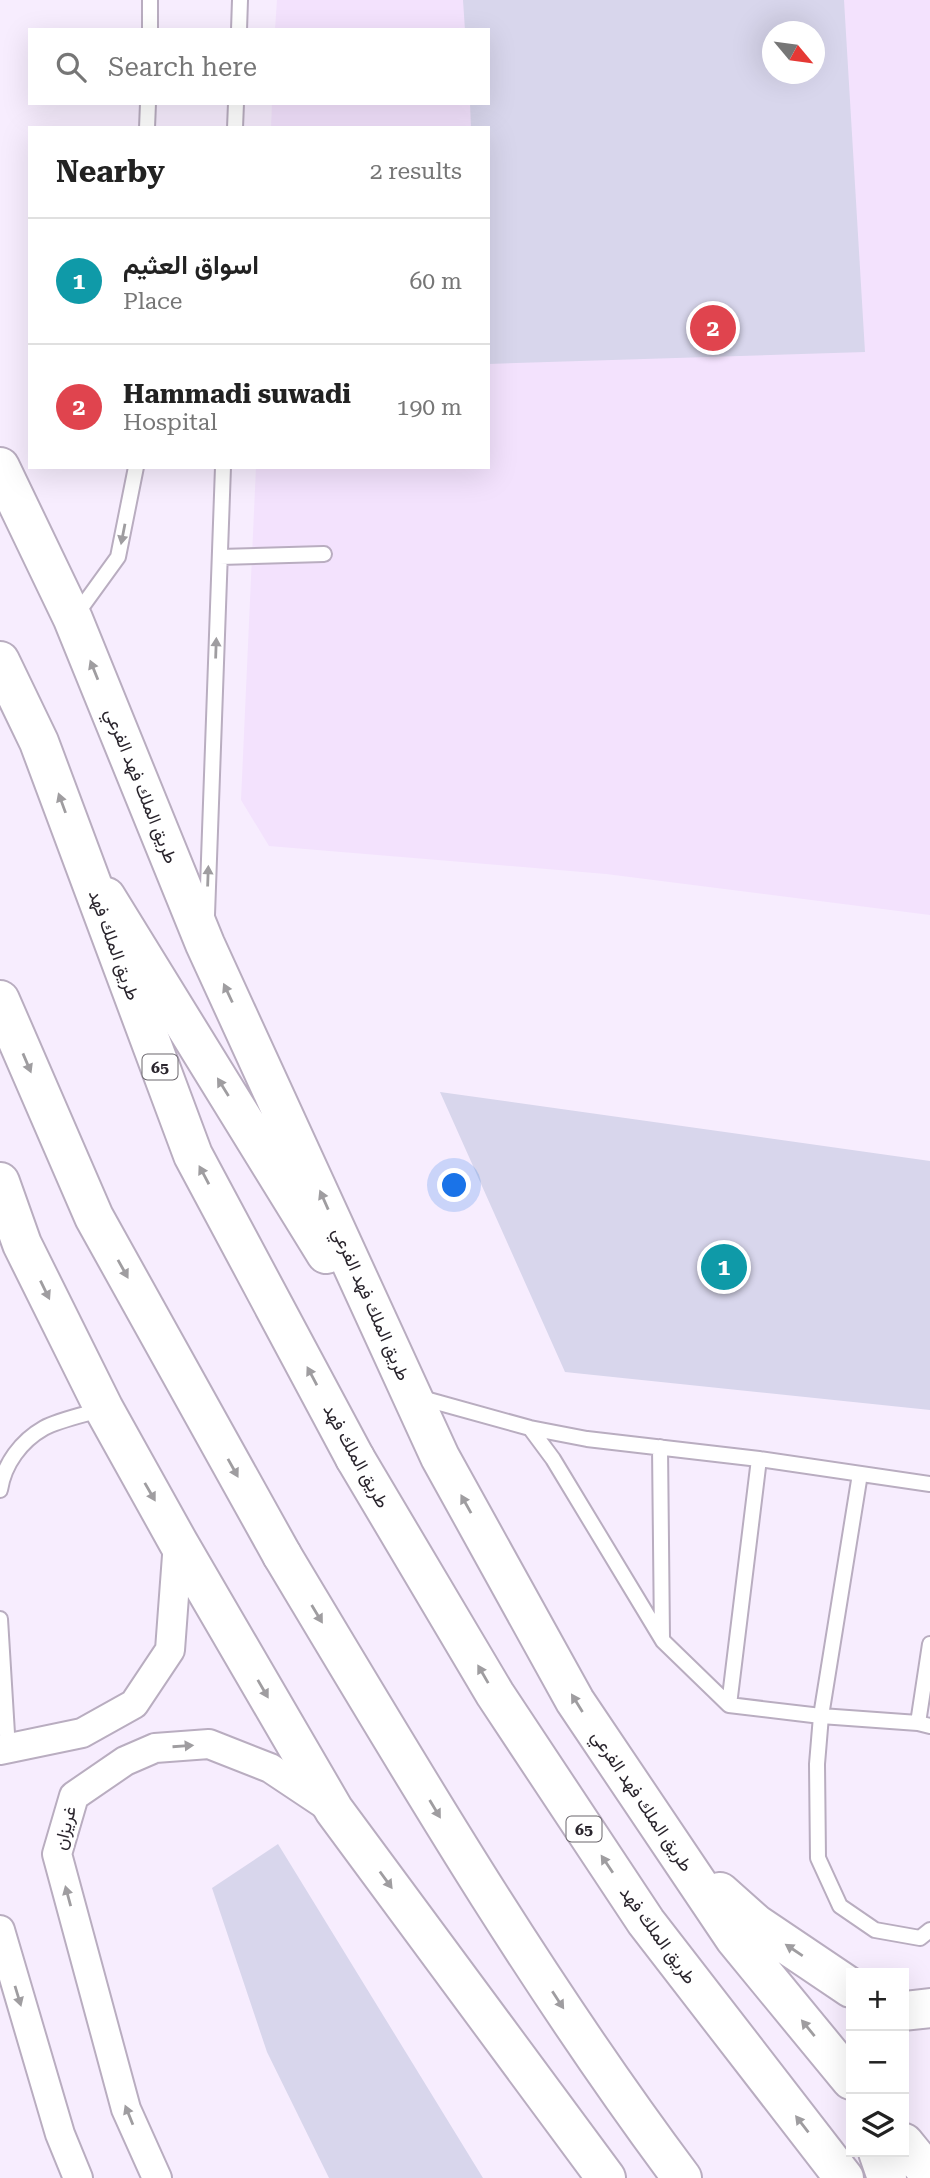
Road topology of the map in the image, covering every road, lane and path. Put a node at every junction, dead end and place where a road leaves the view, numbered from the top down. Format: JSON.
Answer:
{"nodes":[{"id":1,"x":150,"y":0,"type":"edge"},
{"id":2,"x":240,"y":0,"type":"edge"},
{"id":3,"x":150,"y":28,"type":"edge"},
{"id":4,"x":239,"y":28,"type":"edge"},
{"id":5,"x":148,"y":105,"type":"edge"},
{"id":6,"x":236,"y":105,"type":"edge"},
{"id":7,"x":147,"y":126,"type":"edge"},
{"id":8,"x":235,"y":126,"type":"edge"},
{"id":9,"x":0,"y":467,"type":"edge"},
{"id":10,"x":136,"y":469,"type":"edge"},
{"id":11,"x":223,"y":469,"type":"edge"},
{"id":12,"x":324,"y":554,"type":"dead end"},
{"id":13,"x":220,"y":557,"type":"junction"},
{"id":14,"x":74,"y":619,"type":"junction"},
{"id":15,"x":0,"y":661,"type":"edge"},
{"id":16,"x":82,"y":856,"type":"junction"},
{"id":17,"x":205,"y":944,"type":"junction"},
{"id":18,"x":0,"y":1000,"type":"edge"},
{"id":19,"x":0,"y":1182,"type":"edge"},
{"id":20,"x":11,"y":1243,"type":"edge"},
{"id":21,"x":413,"y":1396,"type":"junction"},
{"id":22,"x":104,"y":1409,"type":"junction"},
{"id":23,"x":530,"y":1428,"type":"junction"},
{"id":24,"x":660,"y":1447,"type":"junction"},
{"id":25,"x":759,"y":1459,"type":"junction"},
{"id":26,"x":860,"y":1474,"type":"junction"},
{"id":27,"x":0,"y":1483,"type":"edge"},
{"id":28,"x":930,"y":1484,"type":"edge"},
{"id":29,"x":178,"y":1542,"type":"junction"},
{"id":30,"x":0,"y":1619,"type":"edge"},
{"id":31,"x":663,"y":1641,"type":"junction"},
{"id":32,"x":930,"y":1644,"type":"edge"},
{"id":33,"x":729,"y":1705,"type":"junction"},
{"id":34,"x":821,"y":1716,"type":"junction"},
{"id":35,"x":924,"y":1724,"type":"edge"},
{"id":36,"x":4,"y":1750,"type":"edge"},
{"id":37,"x":334,"y":1810,"type":"junction"},
{"id":38,"x":678,"y":1854,"type":"junction"},
{"id":39,"x":0,"y":1930,"type":"edge"},
{"id":40,"x":930,"y":1930,"type":"edge"},
{"id":41,"x":846,"y":1985,"type":"edge"},
{"id":42,"x":930,"y":2008,"type":"edge"},
{"id":43,"x":909,"y":2010,"type":"edge"},
{"id":44,"x":846,"y":2074,"type":"edge"},
{"id":45,"x":542,"y":2092,"type":"junction"},
{"id":46,"x":909,"y":2149,"type":"edge"},
{"id":47,"x":880,"y":2157,"type":"edge"},
{"id":48,"x":930,"y":2175,"type":"edge"},
{"id":49,"x":78,"y":2178,"type":"edge"},
{"id":50,"x":156,"y":2178,"type":"edge"},
{"id":51,"x":580,"y":2178,"type":"edge"},
{"id":52,"x":606,"y":2178,"type":"edge"},
{"id":53,"x":682,"y":2178,"type":"edge"},
{"id":54,"x":844,"y":2178,"type":"edge"},
{"id":55,"x":887,"y":2178,"type":"edge"}],
"edges":[{"from":1,"to":3,"type":"lane"},
{"from":2,"to":4,"type":"lane"},
{"from":5,"to":7,"type":"lane"},
{"from":6,"to":8,"type":"lane"},
{"from":9,"to":14,"type":"main road","name":"طريق الملك فهد الفرعي"},
{"from":10,"to":14,"type":"lane","one_way":true},
{"from":11,"to":13,"type":"lane"},
{"from":12,"to":13,"type":"lane"},
{"from":17,"to":13,"type":"lane","one_way":true},
{"from":17,"to":14,"type":"main road","name":"طريق الملك فهد الفرعي","one_way":true},
{"from":16,"to":15,"type":"main road","name":"طريق الملك فهد","number":"65","one_way":true},
{"from":21,"to":16,"type":"main road","one_way":true},
{"from":54,"to":16,"type":"main road","name":"طريق الملك فهد","number":"65","one_way":true},
{"from":21,"to":17,"type":"main road","name":"طريق الملك فهد الفرعي","one_way":true},
{"from":18,"to":53,"type":"main road","one_way":true},
{"from":19,"to":20,"type":"main road"},
{"from":20,"to":22,"type":"main road","one_way":true},
{"from":21,"to":23,"type":"lane"},
{"from":38,"to":21,"type":"main road","name":"طريق الملك فهد الفرعي","one_way":true},
{"from":22,"to":27,"type":"lane"},
{"from":22,"to":29,"type":"main road","one_way":true},
{"from":23,"to":24,"type":"lane"},
{"from":23,"to":31,"type":"lane"},
{"from":24,"to":25,"type":"lane"},
{"from":24,"to":31,"type":"lane"},
{"from":25,"to":26,"type":"lane"},
{"from":25,"to":33,"type":"lane"},
{"from":26,"to":28,"type":"lane"},
{"from":26,"to":34,"type":"lane"},
{"from":29,"to":36,"type":"street"},
{"from":29,"to":37,"type":"main road","one_way":true},
{"from":30,"to":36,"type":"lane"},
{"from":31,"to":33,"type":"lane"},
{"from":32,"to":35,"type":"lane"},
{"from":33,"to":34,"type":"lane"},
{"from":34,"to":35,"type":"lane"},
{"from":34,"to":40,"type":"lane"},
{"from":37,"to":45,"type":"main road","one_way":true},
{"from":50,"to":37,"type":"street","name":"غريزان","one_way":true},
{"from":41,"to":38,"type":"main road","one_way":true},
{"from":44,"to":38,"type":"main road","name":"طريق الملك فهد الفرعي","one_way":true},
{"from":39,"to":49,"type":"street","one_way":true},
{"from":42,"to":43,"type":"main road"},
{"from":45,"to":51,"type":"main road"},
{"from":45,"to":52,"type":"main road"},
{"from":46,"to":48,"type":"main road"},
{"from":47,"to":55,"type":"main road"}]}
